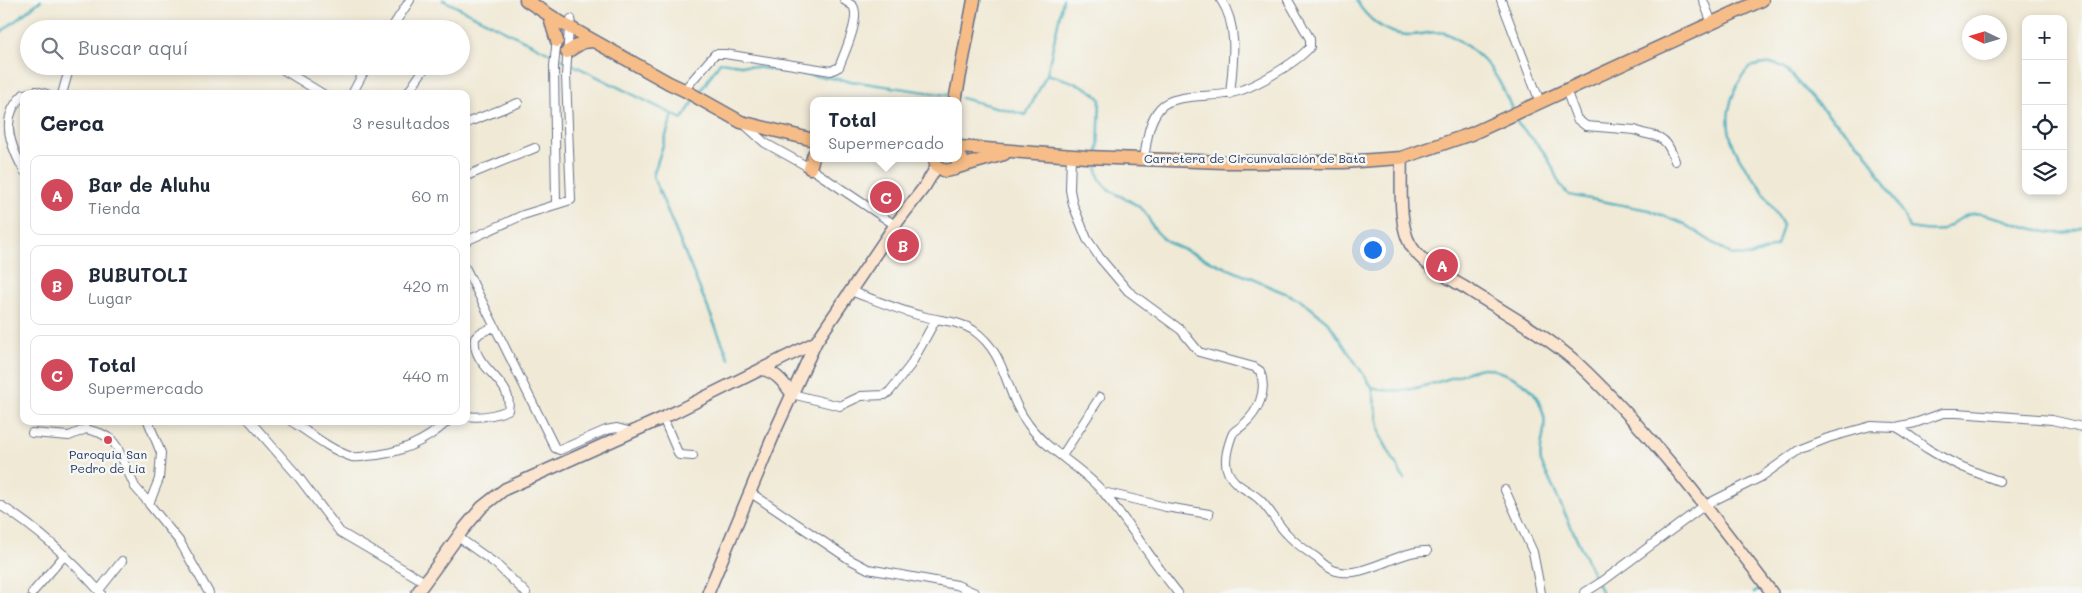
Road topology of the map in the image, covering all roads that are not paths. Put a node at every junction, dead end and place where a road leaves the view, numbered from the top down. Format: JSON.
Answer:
{"nodes":[{"id":1,"x":410,"y":0,"type":"edge"},
{"id":2,"x":526,"y":0,"type":"edge"},
{"id":3,"x":540,"y":0,"type":"edge"},
{"id":4,"x":844,"y":0,"type":"edge"},
{"id":5,"x":974,"y":0,"type":"edge"},
{"id":6,"x":1221,"y":0,"type":"edge"},
{"id":7,"x":1288,"y":0,"type":"edge"},
{"id":8,"x":1501,"y":0,"type":"edge"},
{"id":9,"x":1703,"y":0,"type":"edge"},
{"id":10,"x":1762,"y":0,"type":"edge"},
{"id":11,"x":562,"y":19,"type":"junction"},
{"id":12,"x":397,"y":20,"type":"edge"},
{"id":13,"x":1712,"y":23,"type":"junction"},
{"id":14,"x":593,"y":41,"type":"junction"},
{"id":15,"x":562,"y":48,"type":"junction"},
{"id":16,"x":67,"y":75,"type":"edge"},
{"id":17,"x":292,"y":75,"type":"edge"},
{"id":18,"x":362,"y":75,"type":"edge"},
{"id":19,"x":420,"y":75,"type":"edge"},
{"id":20,"x":63,"y":90,"type":"edge"},
{"id":21,"x":316,"y":90,"type":"edge"},
{"id":22,"x":354,"y":90,"type":"edge"},
{"id":23,"x":410,"y":90,"type":"edge"},
{"id":24,"x":684,"y":90,"type":"junction"},
{"id":25,"x":1566,"y":90,"type":"junction"},
{"id":26,"x":956,"y":94,"type":"edge"},
{"id":27,"x":1230,"y":94,"type":"junction"},
{"id":28,"x":20,"y":97,"type":"edge"},
{"id":29,"x":1540,"y":102,"type":"junction"},
{"id":30,"x":518,"y":103,"type":"dead end"},
{"id":31,"x":1,"y":117,"type":"edge"},
{"id":32,"x":470,"y":121,"type":"edge"},
{"id":33,"x":741,"y":122,"type":"junction"},
{"id":34,"x":810,"y":139,"type":"edge"},
{"id":35,"x":962,"y":146,"type":"edge"},
{"id":36,"x":535,"y":148,"type":"dead end"},
{"id":37,"x":1015,"y":151,"type":"junction"},
{"id":38,"x":1072,"y":155,"type":"junction"},
{"id":39,"x":1400,"y":158,"type":"junction"},
{"id":40,"x":1144,"y":159,"type":"junction"},
{"id":41,"x":1675,"y":161,"type":"dead end"},
{"id":42,"x":812,"y":162,"type":"edge"},
{"id":43,"x":960,"y":162,"type":"edge"},
{"id":44,"x":935,"y":163,"type":"edge"},
{"id":45,"x":20,"y":164,"type":"edge"},
{"id":46,"x":958,"y":166,"type":"junction"},
{"id":47,"x":810,"y":168,"type":"junction"},
{"id":48,"x":470,"y":174,"type":"edge"},
{"id":49,"x":556,"y":204,"type":"junction"},
{"id":50,"x":895,"y":225,"type":"junction"},
{"id":51,"x":470,"y":239,"type":"edge"},
{"id":52,"x":470,"y":277,"type":"edge"},
{"id":53,"x":851,"y":291,"type":"junction"},
{"id":54,"x":936,"y":319,"type":"junction"},
{"id":55,"x":494,"y":327,"type":"junction"},
{"id":56,"x":816,"y":342,"type":"junction"},
{"id":57,"x":761,"y":369,"type":"junction"},
{"id":58,"x":792,"y":394,"type":"junction"},
{"id":59,"x":1100,"y":396,"type":"dead end"},
{"id":60,"x":470,"y":417,"type":"edge"},
{"id":61,"x":663,"y":418,"type":"junction"},
{"id":62,"x":150,"y":425,"type":"edge"},
{"id":63,"x":253,"y":425,"type":"edge"},
{"id":64,"x":297,"y":425,"type":"edge"},
{"id":65,"x":444,"y":425,"type":"edge"},
{"id":66,"x":1896,"y":427,"type":"junction"},
{"id":67,"x":2082,"y":427,"type":"edge"},
{"id":68,"x":632,"y":432,"type":"junction"},
{"id":69,"x":32,"y":433,"type":"dead end"},
{"id":70,"x":693,"y":456,"type":"dead end"},
{"id":71,"x":1062,"y":456,"type":"junction"},
{"id":72,"x":1999,"y":481,"type":"dead end"},
{"id":73,"x":1505,"y":490,"type":"dead end"},
{"id":74,"x":1103,"y":492,"type":"junction"},
{"id":75,"x":751,"y":493,"type":"junction"},
{"id":76,"x":148,"y":503,"type":"junction"},
{"id":77,"x":0,"y":505,"type":"edge"},
{"id":78,"x":1705,"y":505,"type":"junction"},
{"id":79,"x":1209,"y":514,"type":"dead end"},
{"id":80,"x":458,"y":537,"type":"junction"},
{"id":81,"x":1427,"y":551,"type":"dead end"},
{"id":82,"x":66,"y":555,"type":"junction"},
{"id":83,"x":122,"y":561,"type":"dead end"},
{"id":84,"x":425,"y":582,"type":"junction"},
{"id":85,"x":1588,"y":591,"type":"edge"},
{"id":86,"x":100,"y":592,"type":"edge"},
{"id":87,"x":32,"y":593,"type":"edge"},
{"id":88,"x":209,"y":593,"type":"edge"},
{"id":89,"x":417,"y":593,"type":"edge"},
{"id":90,"x":526,"y":593,"type":"edge"},
{"id":91,"x":708,"y":593,"type":"edge"},
{"id":92,"x":975,"y":593,"type":"edge"},
{"id":93,"x":1178,"y":593,"type":"edge"},
{"id":94,"x":1541,"y":593,"type":"edge"},
{"id":95,"x":1772,"y":593,"type":"edge"}],
"edges":[{"from":1,"to":12,"type":"street"},
{"from":2,"to":11,"type":"main road"},
{"from":3,"to":11,"type":"main road"},
{"from":4,"to":24,"type":"street"},
{"from":5,"to":26,"type":"main road"},
{"from":6,"to":27,"type":"street"},
{"from":7,"to":27,"type":"street"},
{"from":8,"to":29,"type":"street"},
{"from":9,"to":13,"type":"street"},
{"from":10,"to":13,"type":"main road","name":"Carretera de Circunvalación de Bata"},
{"from":11,"to":14,"type":"main road"},
{"from":11,"to":15,"type":"main road"},
{"from":11,"to":15,"type":"street"},
{"from":11,"to":24,"type":"main road"},
{"from":13,"to":25,"type":"main road","name":"Carretera de Circunvalación de Bata"},
{"from":14,"to":15,"type":"main road"},
{"from":14,"to":24,"type":"main road"},
{"from":15,"to":49,"type":"street"},
{"from":15,"to":49,"type":"street"},
{"from":16,"to":20,"type":"street"},
{"from":17,"to":21,"type":"street"},
{"from":18,"to":22,"type":"street"},
{"from":19,"to":23,"type":"street"},
{"from":24,"to":33,"type":"main road"},
{"from":25,"to":29,"type":"main road","name":"Carretera de Circunvalación de Bata"},
{"from":25,"to":41,"type":"street"},
{"from":27,"to":40,"type":"street"},
{"from":28,"to":31,"type":"street"},
{"from":29,"to":39,"type":"main road","name":"Carretera de Circunvalación de Bata"},
{"from":30,"to":32,"type":"street"},
{"from":31,"to":45,"type":"street"},
{"from":33,"to":34,"type":"main road"},
{"from":33,"to":47,"type":"street"},
{"from":35,"to":37,"type":"main road","name":"Carretera de Circunvalación de Bata"},
{"from":36,"to":48,"type":"street"},
{"from":37,"to":38,"type":"main road","name":"Carretera de Circunvalación de Bata"},
{"from":37,"to":46,"type":"main road","name":"Carretera de Circunvalación de Bata"},
{"from":38,"to":40,"type":"main road","name":"Carretera de Circunvalación de Bata"},
{"from":38,"to":81,"type":"street"},
{"from":39,"to":40,"type":"main road","name":"Carretera de Circunvalación de Bata"},
{"from":39,"to":78,"type":"street"},
{"from":42,"to":47,"type":"main road"},
{"from":43,"to":46,"type":"main road"},
{"from":44,"to":46,"type":"main road","name":"Carretera de Circunvalación de Bata"},
{"from":44,"to":50,"type":"street"},
{"from":47,"to":50,"type":"street"},
{"from":49,"to":51,"type":"street"},
{"from":50,"to":53,"type":"street"},
{"from":52,"to":55,"type":"street"},
{"from":53,"to":54,"type":"street"},
{"from":53,"to":56,"type":"street"},
{"from":54,"to":58,"type":"street"},
{"from":54,"to":71,"type":"street"},
{"from":55,"to":60,"type":"street"},
{"from":55,"to":68,"type":"street"},
{"from":56,"to":57,"type":"street"},
{"from":56,"to":58,"type":"street"},
{"from":57,"to":58,"type":"street"},
{"from":57,"to":61,"type":"street"},
{"from":58,"to":75,"type":"street"},
{"from":59,"to":71,"type":"street"},
{"from":61,"to":68,"type":"street"},
{"from":61,"to":70,"type":"street"},
{"from":62,"to":76,"type":"street"},
{"from":63,"to":84,"type":"street"},
{"from":64,"to":65,"type":"street"},
{"from":66,"to":67,"type":"street"},
{"from":66,"to":72,"type":"street"},
{"from":66,"to":78,"type":"street"},
{"from":68,"to":80,"type":"street"},
{"from":69,"to":76,"type":"street"},
{"from":71,"to":74,"type":"street"},
{"from":73,"to":94,"type":"street"},
{"from":74,"to":79,"type":"street"},
{"from":74,"to":93,"type":"street"},
{"from":75,"to":91,"type":"street"},
{"from":75,"to":92,"type":"street"},
{"from":76,"to":88,"type":"street"},
{"from":77,"to":82,"type":"street"},
{"from":78,"to":85,"type":"street"},
{"from":78,"to":95,"type":"street"},
{"from":80,"to":84,"type":"street"},
{"from":80,"to":90,"type":"street"},
{"from":82,"to":86,"type":"street"},
{"from":82,"to":87,"type":"street"},
{"from":83,"to":86,"type":"street"},
{"from":84,"to":89,"type":"street"}]}
